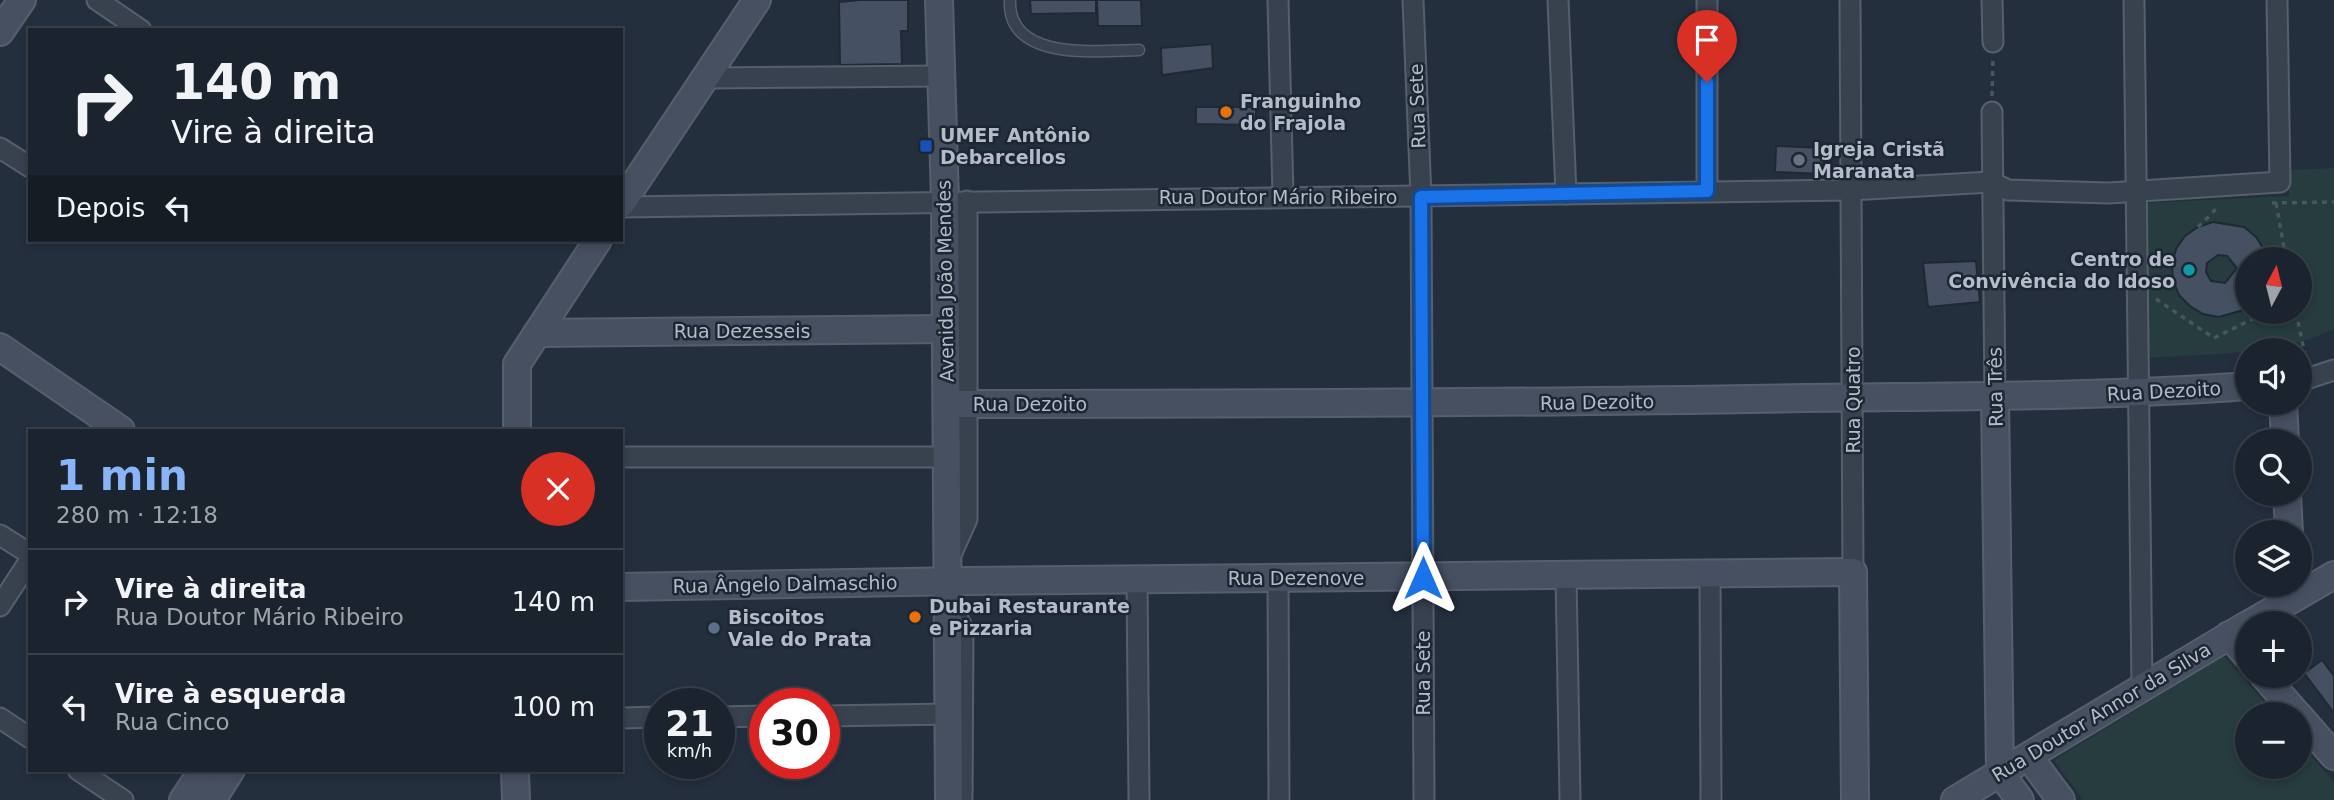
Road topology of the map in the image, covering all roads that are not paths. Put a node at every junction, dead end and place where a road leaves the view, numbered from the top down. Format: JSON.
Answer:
{"nodes":[{"id":1,"x":22,"y":0,"type":"edge"},
{"id":2,"x":97,"y":0,"type":"edge"},
{"id":3,"x":757,"y":0,"type":"edge"},
{"id":4,"x":939,"y":0,"type":"edge"},
{"id":5,"x":1010,"y":0,"type":"edge"},
{"id":6,"x":1278,"y":0,"type":"edge"},
{"id":7,"x":1413,"y":0,"type":"edge"},
{"id":8,"x":1558,"y":0,"type":"edge"},
{"id":9,"x":1707,"y":0,"type":"edge"},
{"id":10,"x":1850,"y":0,"type":"edge"},
{"id":11,"x":1992,"y":0,"type":"edge"},
{"id":12,"x":2134,"y":0,"type":"edge"},
{"id":13,"x":2277,"y":0,"type":"edge"},
{"id":14,"x":138,"y":28,"type":"edge"},
{"id":15,"x":0,"y":32,"type":"edge"},
{"id":16,"x":1993,"y":42,"type":"road end"},
{"id":17,"x":1139,"y":50,"type":"dead end"},
{"id":18,"x":942,"y":76,"type":"junction"},
{"id":19,"x":704,"y":78,"type":"junction"},
{"id":20,"x":1992,"y":112,"type":"road end"},
{"id":21,"x":0,"y":148,"type":"edge"},
{"id":22,"x":28,"y":166,"type":"edge"},
{"id":23,"x":1991,"y":182,"type":"junction"},
{"id":24,"x":1850,"y":190,"type":"junction"},
{"id":25,"x":1707,"y":191,"type":"junction"},
{"id":26,"x":2138,"y":192,"type":"junction"},
{"id":27,"x":1566,"y":194,"type":"junction"},
{"id":28,"x":1283,"y":196,"type":"junction"},
{"id":29,"x":1421,"y":197,"type":"junction"},
{"id":30,"x":956,"y":201,"type":"junction"},
{"id":31,"x":623,"y":203,"type":"edge"},
{"id":32,"x":623,"y":206,"type":"edge"},
{"id":33,"x":597,"y":242,"type":"edge"},
{"id":34,"x":946,"y":329,"type":"junction"},
{"id":35,"x":537,"y":333,"type":"junction"},
{"id":36,"x":0,"y":347,"type":"edge"},
{"id":37,"x":2334,"y":370,"type":"edge"},
{"id":38,"x":2312,"y":378,"type":"edge"},
{"id":39,"x":2235,"y":387,"type":"edge"},
{"id":40,"x":2140,"y":394,"type":"junction"},
{"id":41,"x":1853,"y":397,"type":"junction"},
{"id":42,"x":1995,"y":397,"type":"junction"},
{"id":43,"x":957,"y":404,"type":"junction"},
{"id":44,"x":1424,"y":405,"type":"junction"},
{"id":45,"x":119,"y":429,"type":"edge"},
{"id":46,"x":517,"y":429,"type":"edge"},
{"id":47,"x":623,"y":457,"type":"edge"},
{"id":48,"x":947,"y":457,"type":"junction"},
{"id":49,"x":0,"y":535,"type":"edge"},
{"id":50,"x":28,"y":553,"type":"edge"},
{"id":51,"x":28,"y":563,"type":"edge"},
{"id":52,"x":1853,"y":572,"type":"junction"},
{"id":53,"x":1710,"y":575,"type":"junction"},
{"id":54,"x":2334,"y":575,"type":"edge"},
{"id":55,"x":1566,"y":576,"type":"junction"},
{"id":56,"x":1278,"y":578,"type":"junction"},
{"id":57,"x":1423,"y":578,"type":"junction"},
{"id":58,"x":1137,"y":579,"type":"junction"},
{"id":59,"x":948,"y":581,"type":"junction"},
{"id":60,"x":2312,"y":584,"type":"edge"},
{"id":61,"x":623,"y":587,"type":"edge"},
{"id":62,"x":2285,"y":597,"type":"edge"},
{"id":63,"x":0,"y":606,"type":"edge"},
{"id":64,"x":2266,"y":611,"type":"edge"},
{"id":65,"x":2235,"y":632,"type":"edge"},
{"id":66,"x":2141,"y":688,"type":"junction"},
{"id":67,"x":2274,"y":688,"type":"edge"},
{"id":68,"x":2287,"y":702,"type":"edge"},
{"id":69,"x":950,"y":714,"type":"junction"},
{"id":70,"x":840,"y":716,"type":"edge"},
{"id":71,"x":644,"y":717,"type":"edge"},
{"id":72,"x":0,"y":718,"type":"edge"},
{"id":73,"x":623,"y":718,"type":"edge"},
{"id":74,"x":2312,"y":731,"type":"edge"},
{"id":75,"x":28,"y":737,"type":"edge"},
{"id":76,"x":2334,"y":756,"type":"edge"},
{"id":77,"x":2029,"y":757,"type":"junction"},
{"id":78,"x":81,"y":772,"type":"edge"},
{"id":79,"x":202,"y":772,"type":"edge"},
{"id":80,"x":231,"y":772,"type":"edge"},
{"id":81,"x":515,"y":772,"type":"edge"},
{"id":82,"x":2000,"y":773,"type":"junction"},
{"id":83,"x":123,"y":800,"type":"edge"},
{"id":84,"x":183,"y":800,"type":"edge"},
{"id":85,"x":212,"y":800,"type":"edge"},
{"id":86,"x":516,"y":800,"type":"edge"},
{"id":87,"x":949,"y":800,"type":"edge"},
{"id":88,"x":962,"y":800,"type":"edge"},
{"id":89,"x":1139,"y":800,"type":"edge"},
{"id":90,"x":1279,"y":800,"type":"edge"},
{"id":91,"x":1424,"y":800,"type":"edge"},
{"id":92,"x":1570,"y":800,"type":"edge"},
{"id":93,"x":1711,"y":800,"type":"edge"},
{"id":94,"x":1854,"y":800,"type":"edge"},
{"id":95,"x":1955,"y":800,"type":"edge"},
{"id":96,"x":2020,"y":800,"type":"edge"},
{"id":97,"x":2061,"y":800,"type":"edge"}],
"edges":[{"from":1,"to":15,"type":"street"},
{"from":2,"to":14,"type":"street"},
{"from":3,"to":19,"type":"street"},
{"from":4,"to":18,"type":"street","name":"Avenida João Mendes"},
{"from":5,"to":17,"type":"lane"},
{"from":6,"to":28,"type":"street"},
{"from":7,"to":29,"type":"street","name":"Rua Sete"},
{"from":8,"to":27,"type":"street"},
{"from":9,"to":25,"type":"street"},
{"from":10,"to":24,"type":"street","name":"Rua Quatro"},
{"from":11,"to":16,"type":"street"},
{"from":12,"to":26,"type":"street"},
{"from":13,"to":26,"type":"street","name":"Rua Doutor Mário Ribeiro"},
{"from":18,"to":19,"type":"street"},
{"from":18,"to":30,"type":"street","name":"Avenida João Mendes"},
{"from":19,"to":31,"type":"street"},
{"from":20,"to":23,"type":"street","name":"Rua Três"},
{"from":21,"to":22,"type":"street"},
{"from":23,"to":24,"type":"street","name":"Rua Doutor Mário Ribeiro"},
{"from":23,"to":26,"type":"street","name":"Rua Doutor Mário Ribeiro"},
{"from":23,"to":42,"type":"street","name":"Rua Três"},
{"from":24,"to":25,"type":"street","name":"Rua Doutor Mário Ribeiro"},
{"from":24,"to":41,"type":"street","name":"Rua Quatro"},
{"from":25,"to":27,"type":"street","name":"Rua Doutor Mário Ribeiro"},
{"from":26,"to":40,"type":"street"},
{"from":27,"to":29,"type":"street","name":"Rua Doutor Mário Ribeiro"},
{"from":28,"to":29,"type":"street","name":"Rua Doutor Mário Ribeiro"},
{"from":28,"to":30,"type":"street","name":"Rua Doutor Mário Ribeiro"},
{"from":29,"to":44,"type":"street","name":"Rua Sete"},
{"from":30,"to":32,"type":"street","name":"Rua Doutor Mário Ribeiro"},
{"from":30,"to":34,"type":"street","name":"Avenida João Mendes"},
{"from":30,"to":43,"type":"street","name":"Avenida João Mendes"},
{"from":33,"to":35,"type":"street"},
{"from":34,"to":35,"type":"street","name":"Rua Dezesseis"},
{"from":34,"to":43,"type":"street","name":"Avenida João Mendes"},
{"from":35,"to":46,"type":"street"},
{"from":36,"to":45,"type":"street"},
{"from":37,"to":38,"type":"street"},
{"from":39,"to":40,"type":"street","name":"Rua Dezoito"},
{"from":40,"to":42,"type":"street","name":"Rua Dezoito"},
{"from":40,"to":66,"type":"street"},
{"from":41,"to":42,"type":"street","name":"Rua Dezoito"},
{"from":41,"to":44,"type":"street","name":"Rua Dezoito"},
{"from":41,"to":52,"type":"street","name":"Rua Quatro"},
{"from":42,"to":82,"type":"street","name":"Rua Três"},
{"from":43,"to":44,"type":"street","name":"Rua Dezoito"},
{"from":43,"to":48,"type":"street","name":"Avenida João Mendes"},
{"from":43,"to":59,"type":"street","name":"Avenida João Mendes"},
{"from":44,"to":57,"type":"street","name":"Rua Sete"},
{"from":47,"to":48,"type":"street"},
{"from":48,"to":59,"type":"street","name":"Avenida João Mendes"},
{"from":49,"to":50,"type":"street"},
{"from":51,"to":63,"type":"street"},
{"from":52,"to":53,"type":"street","name":"Rua Dezenove"},
{"from":52,"to":94,"type":"street","name":"Rua Quatro"},
{"from":53,"to":55,"type":"street","name":"Rua Dezenove"},
{"from":53,"to":93,"type":"street"},
{"from":54,"to":60,"type":"street","name":"Rua Doutor Annor da Silva"},
{"from":55,"to":57,"type":"street","name":"Rua Dezenove"},
{"from":55,"to":92,"type":"street"},
{"from":56,"to":57,"type":"street","name":"Rua Dezenove"},
{"from":56,"to":58,"type":"street","name":"Rua Dezenove"},
{"from":56,"to":90,"type":"street"},
{"from":57,"to":91,"type":"street","name":"Rua Sete"},
{"from":58,"to":59,"type":"street","name":"Rua Dezenove"},
{"from":58,"to":89,"type":"street"},
{"from":59,"to":61,"type":"street","name":"Rua Ângelo Dalmaschio"},
{"from":59,"to":69,"type":"street","name":"Avenida João Mendes"},
{"from":59,"to":88,"type":"street","name":"Avenida João Mendes"},
{"from":62,"to":64,"type":"street","name":"Rua Doutor Annor da Silva"},
{"from":65,"to":66,"type":"street","name":"Rua Doutor Annor da Silva"},
{"from":66,"to":77,"type":"street","name":"Rua Doutor Annor da Silva"},
{"from":67,"to":68,"type":"street"},
{"from":69,"to":70,"type":"street"},
{"from":69,"to":87,"type":"street","name":"Avenida João Mendes"},
{"from":71,"to":73,"type":"street"},
{"from":72,"to":75,"type":"street"},
{"from":74,"to":76,"type":"street"},
{"from":77,"to":82,"type":"street","name":"Rua Doutor Annor da Silva"},
{"from":77,"to":97,"type":"street"},
{"from":78,"to":83,"type":"street"},
{"from":79,"to":84,"type":"street"},
{"from":80,"to":85,"type":"street"},
{"from":81,"to":86,"type":"street"},
{"from":82,"to":95,"type":"street","name":"Rua Doutor Annor da Silva"},
{"from":82,"to":96,"type":"street"}]}
